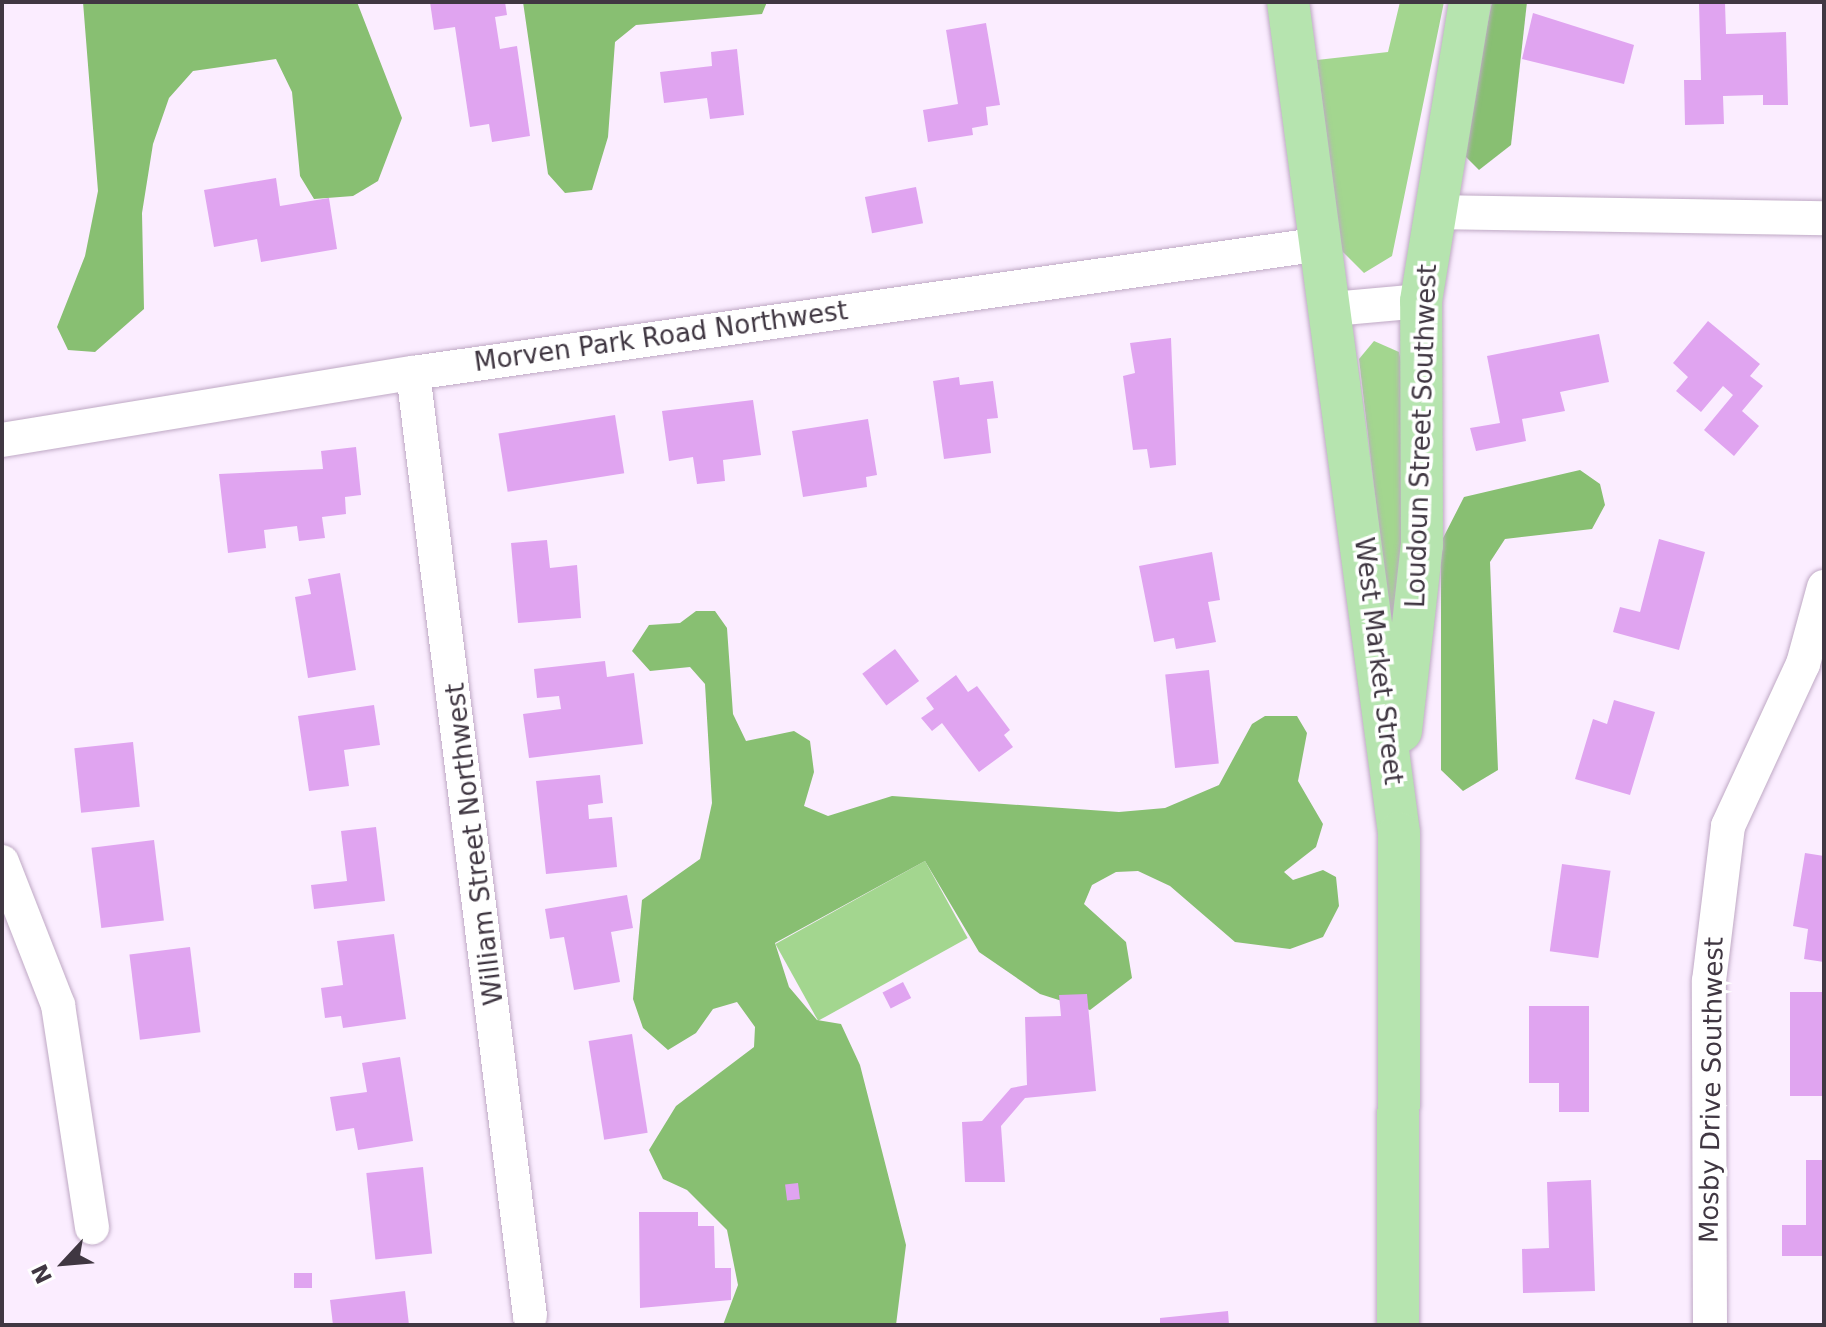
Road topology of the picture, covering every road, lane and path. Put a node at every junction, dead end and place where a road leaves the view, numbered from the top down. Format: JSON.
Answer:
{"nodes":[{"id":1,"x":1288,"y":2,"type":"edge"},
{"id":2,"x":1470,"y":2,"type":"edge"},
{"id":3,"x":1432,"y":212,"type":"junction"},
{"id":4,"x":1824,"y":218,"type":"edge"},
{"id":5,"x":1322,"y":244,"type":"junction"},
{"id":6,"x":1421,"y":301,"type":"junction"},
{"id":7,"x":1333,"y":309,"type":"junction"},
{"id":8,"x":413,"y":373,"type":"junction"},
{"id":9,"x":2,"y":440,"type":"edge"},
{"id":10,"x":1824,"y":587,"type":"edge"},
{"id":11,"x":1394,"y":777,"type":"junction"},
{"id":12,"x":2,"y":862,"type":"edge"},
{"id":13,"x":92,"y":1227,"type":"dead end"},
{"id":14,"x":530,"y":1316,"type":"dead end"},
{"id":15,"x":1398,"y":1325,"type":"edge"},
{"id":16,"x":1710,"y":1325,"type":"edge"}],
"edges":[{"from":1,"to":5,"type":"main road","name":"West Market Street"},
{"from":2,"to":3,"type":"main road","name":"Loudoun Street Southwest"},
{"from":3,"to":4,"type":"street"},
{"from":3,"to":6,"type":"main road","name":"Loudoun Street Southwest"},
{"from":5,"to":7,"type":"main road","name":"West Market Street"},
{"from":5,"to":8,"type":"street","name":"Morven Park Road Northwest"},
{"from":6,"to":7,"type":"street"},
{"from":6,"to":11,"type":"main road","name":"Loudoun Street Southwest"},
{"from":7,"to":11,"type":"main road","name":"West Market Street"},
{"from":8,"to":9,"type":"street","name":"Morven Park Road Northwest"},
{"from":8,"to":14,"type":"street","name":"William Street Northwest"},
{"from":10,"to":16,"type":"street","name":"Mosby Drive Southwest"},
{"from":11,"to":15,"type":"main road","name":"West Market Street"},
{"from":12,"to":13,"type":"street"}]}
